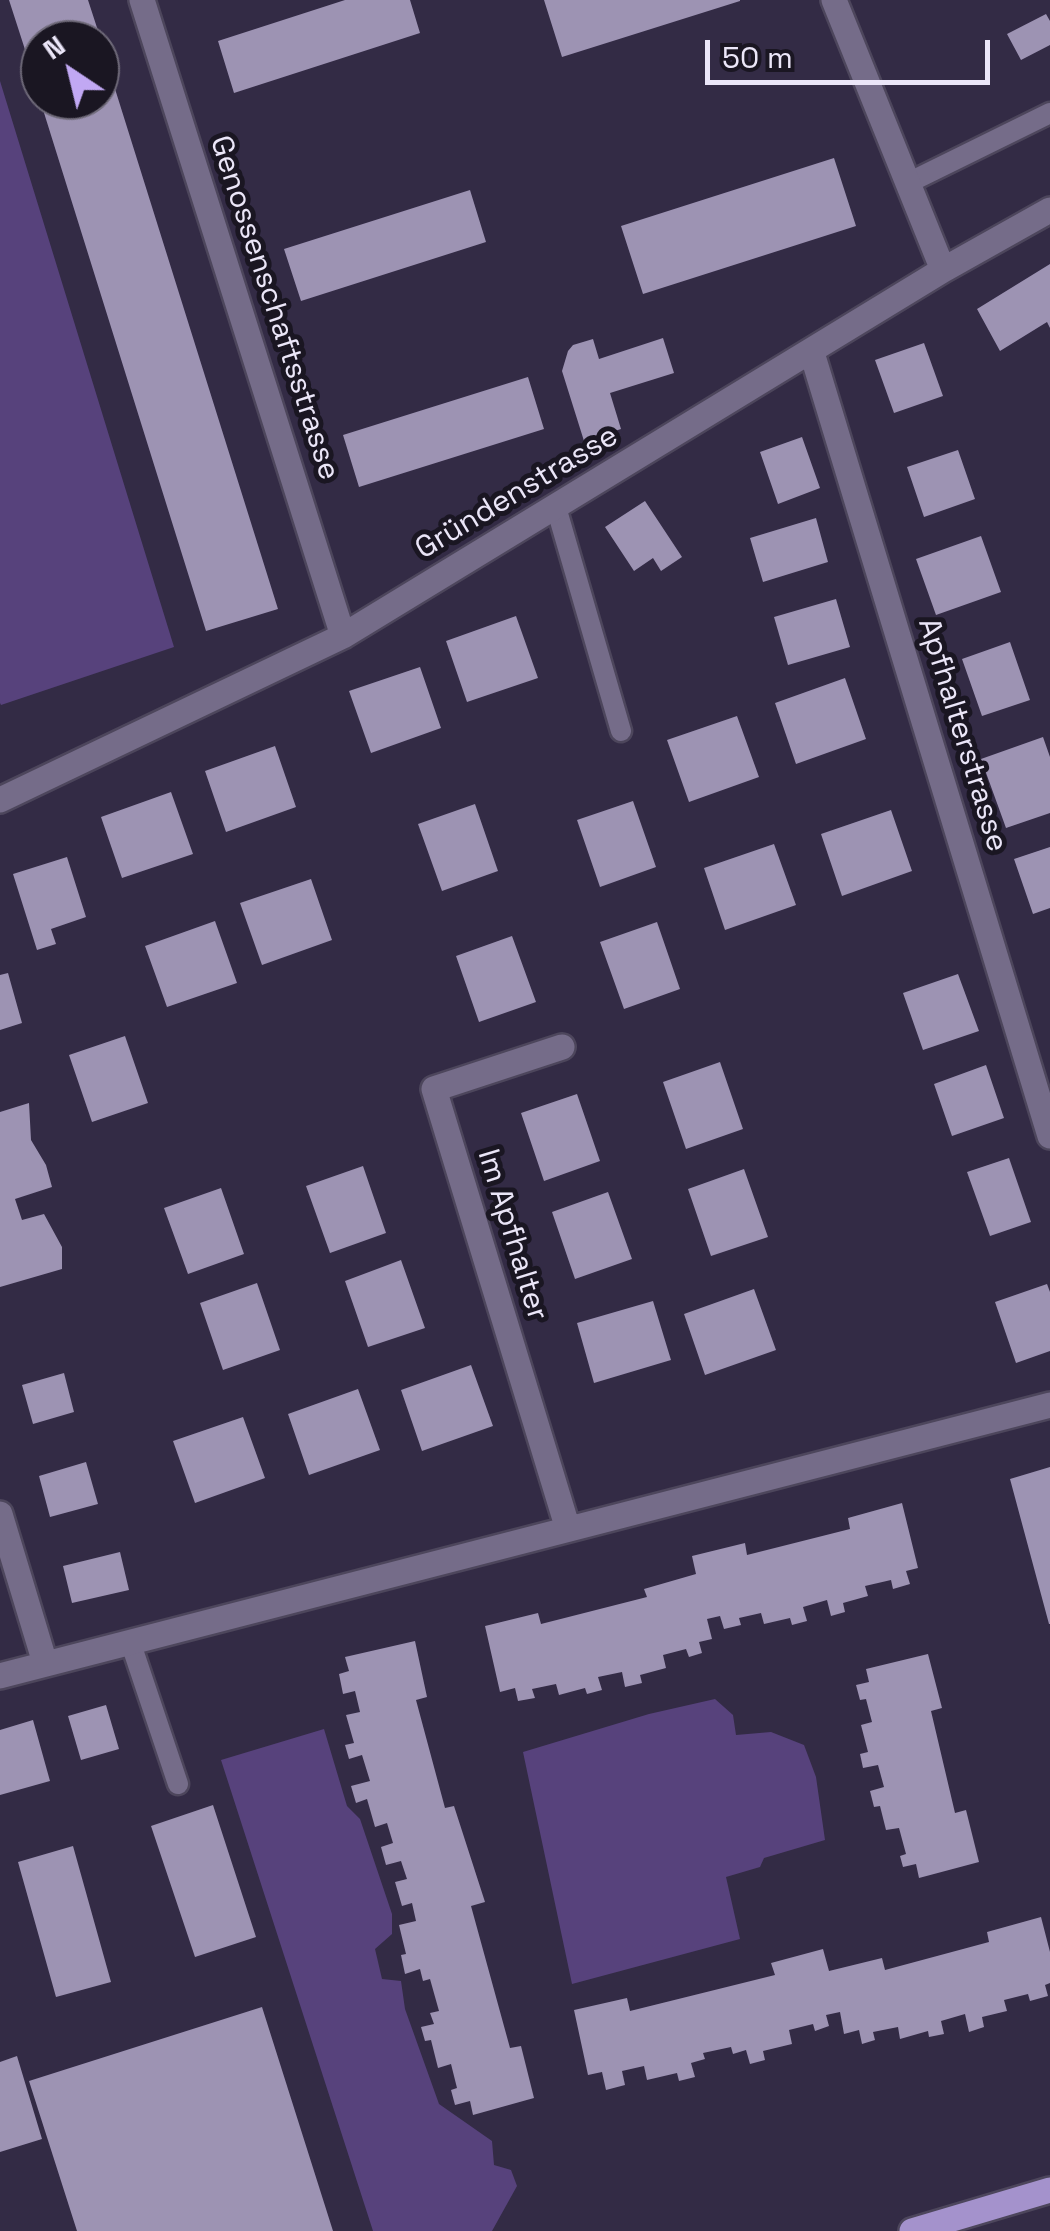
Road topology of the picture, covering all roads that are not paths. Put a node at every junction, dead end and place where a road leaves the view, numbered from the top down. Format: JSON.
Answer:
{"nodes":[{"id":1,"x":142,"y":0,"type":"edge"},
{"id":2,"x":834,"y":0,"type":"edge"},
{"id":3,"x":1050,"y":113,"type":"edge"},
{"id":4,"x":908,"y":183,"type":"junction"},
{"id":5,"x":1050,"y":210,"type":"edge"},
{"id":6,"x":943,"y":270,"type":"junction"},
{"id":7,"x":812,"y":353,"type":"junction"},
{"id":8,"x":556,"y":507,"type":"junction"},
{"id":9,"x":344,"y":636,"type":"junction"},
{"id":10,"x":622,"y":731,"type":"dead end"},
{"id":11,"x":0,"y":800,"type":"edge"},
{"id":12,"x":562,"y":1047,"type":"dead end"},
{"id":13,"x":1050,"y":1136,"type":"edge"},
{"id":14,"x":1050,"y":1405,"type":"edge"},
{"id":15,"x":0,"y":1514,"type":"edge"},
{"id":16,"x":568,"y":1529,"type":"junction"},
{"id":17,"x":130,"y":1641,"type":"junction"},
{"id":18,"x":44,"y":1663,"type":"junction"},
{"id":19,"x":0,"y":1676,"type":"edge"},
{"id":20,"x":178,"y":1784,"type":"dead end"},
{"id":21,"x":1050,"y":2190,"type":"edge"},
{"id":22,"x":912,"y":2231,"type":"edge"}],
"edges":[{"from":1,"to":9,"type":"street","name":"Genossenschaftsstrasse"},
{"from":2,"to":4,"type":"street"},
{"from":3,"to":4,"type":"lane"},
{"from":4,"to":6,"type":"street"},
{"from":5,"to":6,"type":"street","name":"Gründenstrasse"},
{"from":6,"to":7,"type":"street","name":"Gründenstrasse"},
{"from":7,"to":8,"type":"street","name":"Gründenstrasse"},
{"from":7,"to":13,"type":"street","name":"Apfhalterstrasse"},
{"from":8,"to":9,"type":"street","name":"Gründenstrasse"},
{"from":8,"to":10,"type":"lane"},
{"from":9,"to":11,"type":"street","name":"Gründenstrasse"},
{"from":12,"to":16,"type":"street","name":"Im Apfhalter"},
{"from":14,"to":16,"type":"street"},
{"from":15,"to":18,"type":"street"},
{"from":16,"to":17,"type":"street"},
{"from":17,"to":18,"type":"street"},
{"from":17,"to":20,"type":"lane"},
{"from":18,"to":19,"type":"street"},
{"from":21,"to":22,"type":"main road"}]}
